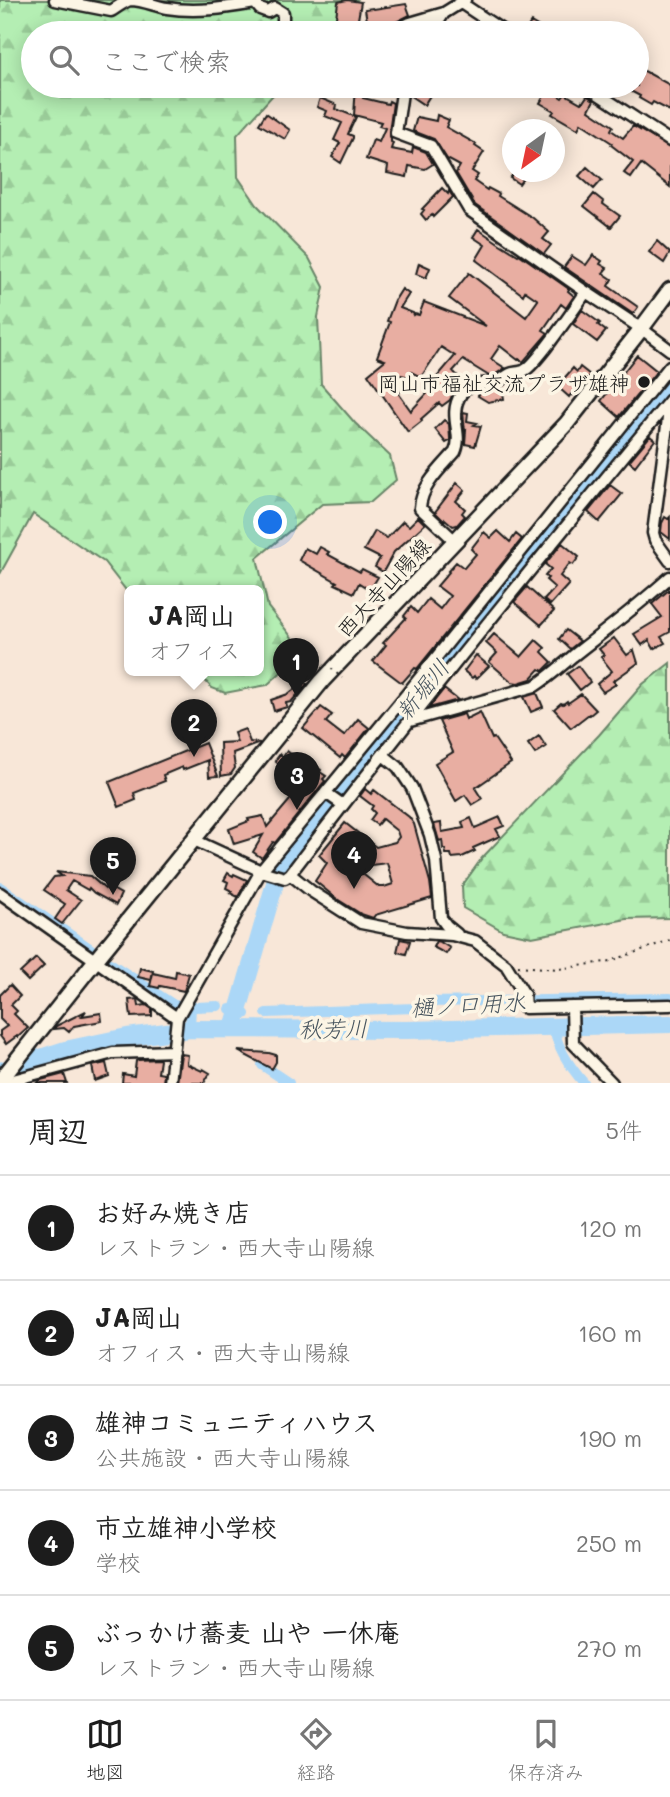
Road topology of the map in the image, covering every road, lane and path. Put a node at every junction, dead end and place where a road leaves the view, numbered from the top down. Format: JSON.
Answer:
{"nodes":[{"id":1,"x":55,"y":0,"type":"edge"},
{"id":2,"x":462,"y":1,"type":"edge"},
{"id":3,"x":444,"y":13,"type":"junction"},
{"id":4,"x":283,"y":21,"type":"edge"},
{"id":5,"x":417,"y":21,"type":"edge"},
{"id":6,"x":438,"y":21,"type":"edge"},
{"id":7,"x":490,"y":21,"type":"edge"},
{"id":8,"x":401,"y":98,"type":"edge"},
{"id":9,"x":604,"y":98,"type":"edge"},
{"id":10,"x":670,"y":141,"type":"edge"},
{"id":11,"x":670,"y":290,"type":"edge"},
{"id":12,"x":586,"y":292,"type":"junction"},
{"id":13,"x":642,"y":329,"type":"junction"},
{"id":14,"x":670,"y":350,"type":"edge"},
{"id":15,"x":670,"y":366,"type":"edge"},
{"id":16,"x":670,"y":402,"type":"edge"},
{"id":17,"x":455,"y":541,"type":"junction"},
{"id":18,"x":522,"y":552,"type":"junction"},
{"id":19,"x":534,"y":561,"type":"junction"},
{"id":20,"x":670,"y":561,"type":"edge"},
{"id":21,"x":670,"y":577,"type":"edge"},
{"id":22,"x":326,"y":664,"type":"dead end"},
{"id":23,"x":342,"y":678,"type":"dead end"},
{"id":24,"x":414,"y":700,"type":"junction"},
{"id":25,"x":410,"y":721,"type":"junction"},
{"id":26,"x":383,"y":755,"type":"junction"},
{"id":27,"x":328,"y":794,"type":"junction"},
{"id":28,"x":341,"y":803,"type":"junction"},
{"id":29,"x":194,"y":840,"type":"junction"},
{"id":30,"x":263,"y":872,"type":"junction"},
{"id":31,"x":287,"y":876,"type":"junction"},
{"id":32,"x":0,"y":892,"type":"edge"},
{"id":33,"x":460,"y":937,"type":"junction"},
{"id":34,"x":670,"y":940,"type":"edge"},
{"id":35,"x":95,"y":961,"type":"junction"},
{"id":36,"x":506,"y":965,"type":"junction"},
{"id":37,"x":670,"y":1005,"type":"edge"},
{"id":38,"x":572,"y":1007,"type":"junction"},
{"id":39,"x":177,"y":1020,"type":"junction"},
{"id":40,"x":174,"y":1048,"type":"junction"},
{"id":41,"x":0,"y":1081,"type":"edge"},
{"id":42,"x":12,"y":1083,"type":"edge"},
{"id":43,"x":170,"y":1083,"type":"edge"},
{"id":44,"x":612,"y":1083,"type":"edge"}],
"edges":[{"from":1,"to":4,"type":"street"},
{"from":2,"to":3,"type":"street"},
{"from":2,"to":7,"type":"street"},
{"from":3,"to":5,"type":"street"},
{"from":3,"to":6,"type":"street"},
{"from":8,"to":12,"type":"street"},
{"from":9,"to":10,"type":"street"},
{"from":11,"to":13,"type":"main road","name":"西大寺山陽線"},
{"from":12,"to":13,"type":"street"},
{"from":12,"to":17,"type":"street"},
{"from":13,"to":14,"type":"street"},
{"from":13,"to":17,"type":"main road","name":"西大寺山陽線"},
{"from":15,"to":18,"type":"street"},
{"from":16,"to":19,"type":"street"},
{"from":16,"to":20,"type":"street"},
{"from":17,"to":29,"type":"main road","name":"西大寺山陽線"},
{"from":18,"to":19,"type":"street"},
{"from":18,"to":24,"type":"street"},
{"from":19,"to":24,"type":"street"},
{"from":21,"to":25,"type":"street"},
{"from":22,"to":23,"type":"path","bridge":true},
{"from":24,"to":25,"type":"street"},
{"from":24,"to":27,"type":"street"},
{"from":25,"to":26,"type":"street"},
{"from":26,"to":28,"type":"street"},
{"from":26,"to":33,"type":"street"},
{"from":27,"to":28,"type":"street"},
{"from":27,"to":30,"type":"street"},
{"from":28,"to":31,"type":"street"},
{"from":29,"to":30,"type":"street"},
{"from":29,"to":35,"type":"main road","name":"西大寺山陽線"},
{"from":30,"to":31,"type":"street"},
{"from":30,"to":39,"type":"street"},
{"from":31,"to":33,"type":"street"},
{"from":32,"to":35,"type":"street"},
{"from":33,"to":36,"type":"street"},
{"from":34,"to":36,"type":"path"},
{"from":35,"to":39,"type":"street"},
{"from":35,"to":41,"type":"main road","name":"西大寺山陽線"},
{"from":36,"to":38,"type":"street"},
{"from":37,"to":38,"type":"street"},
{"from":38,"to":44,"type":"street"},
{"from":39,"to":40,"type":"street"},
{"from":40,"to":42,"type":"street"},
{"from":40,"to":43,"type":"street"}]}
